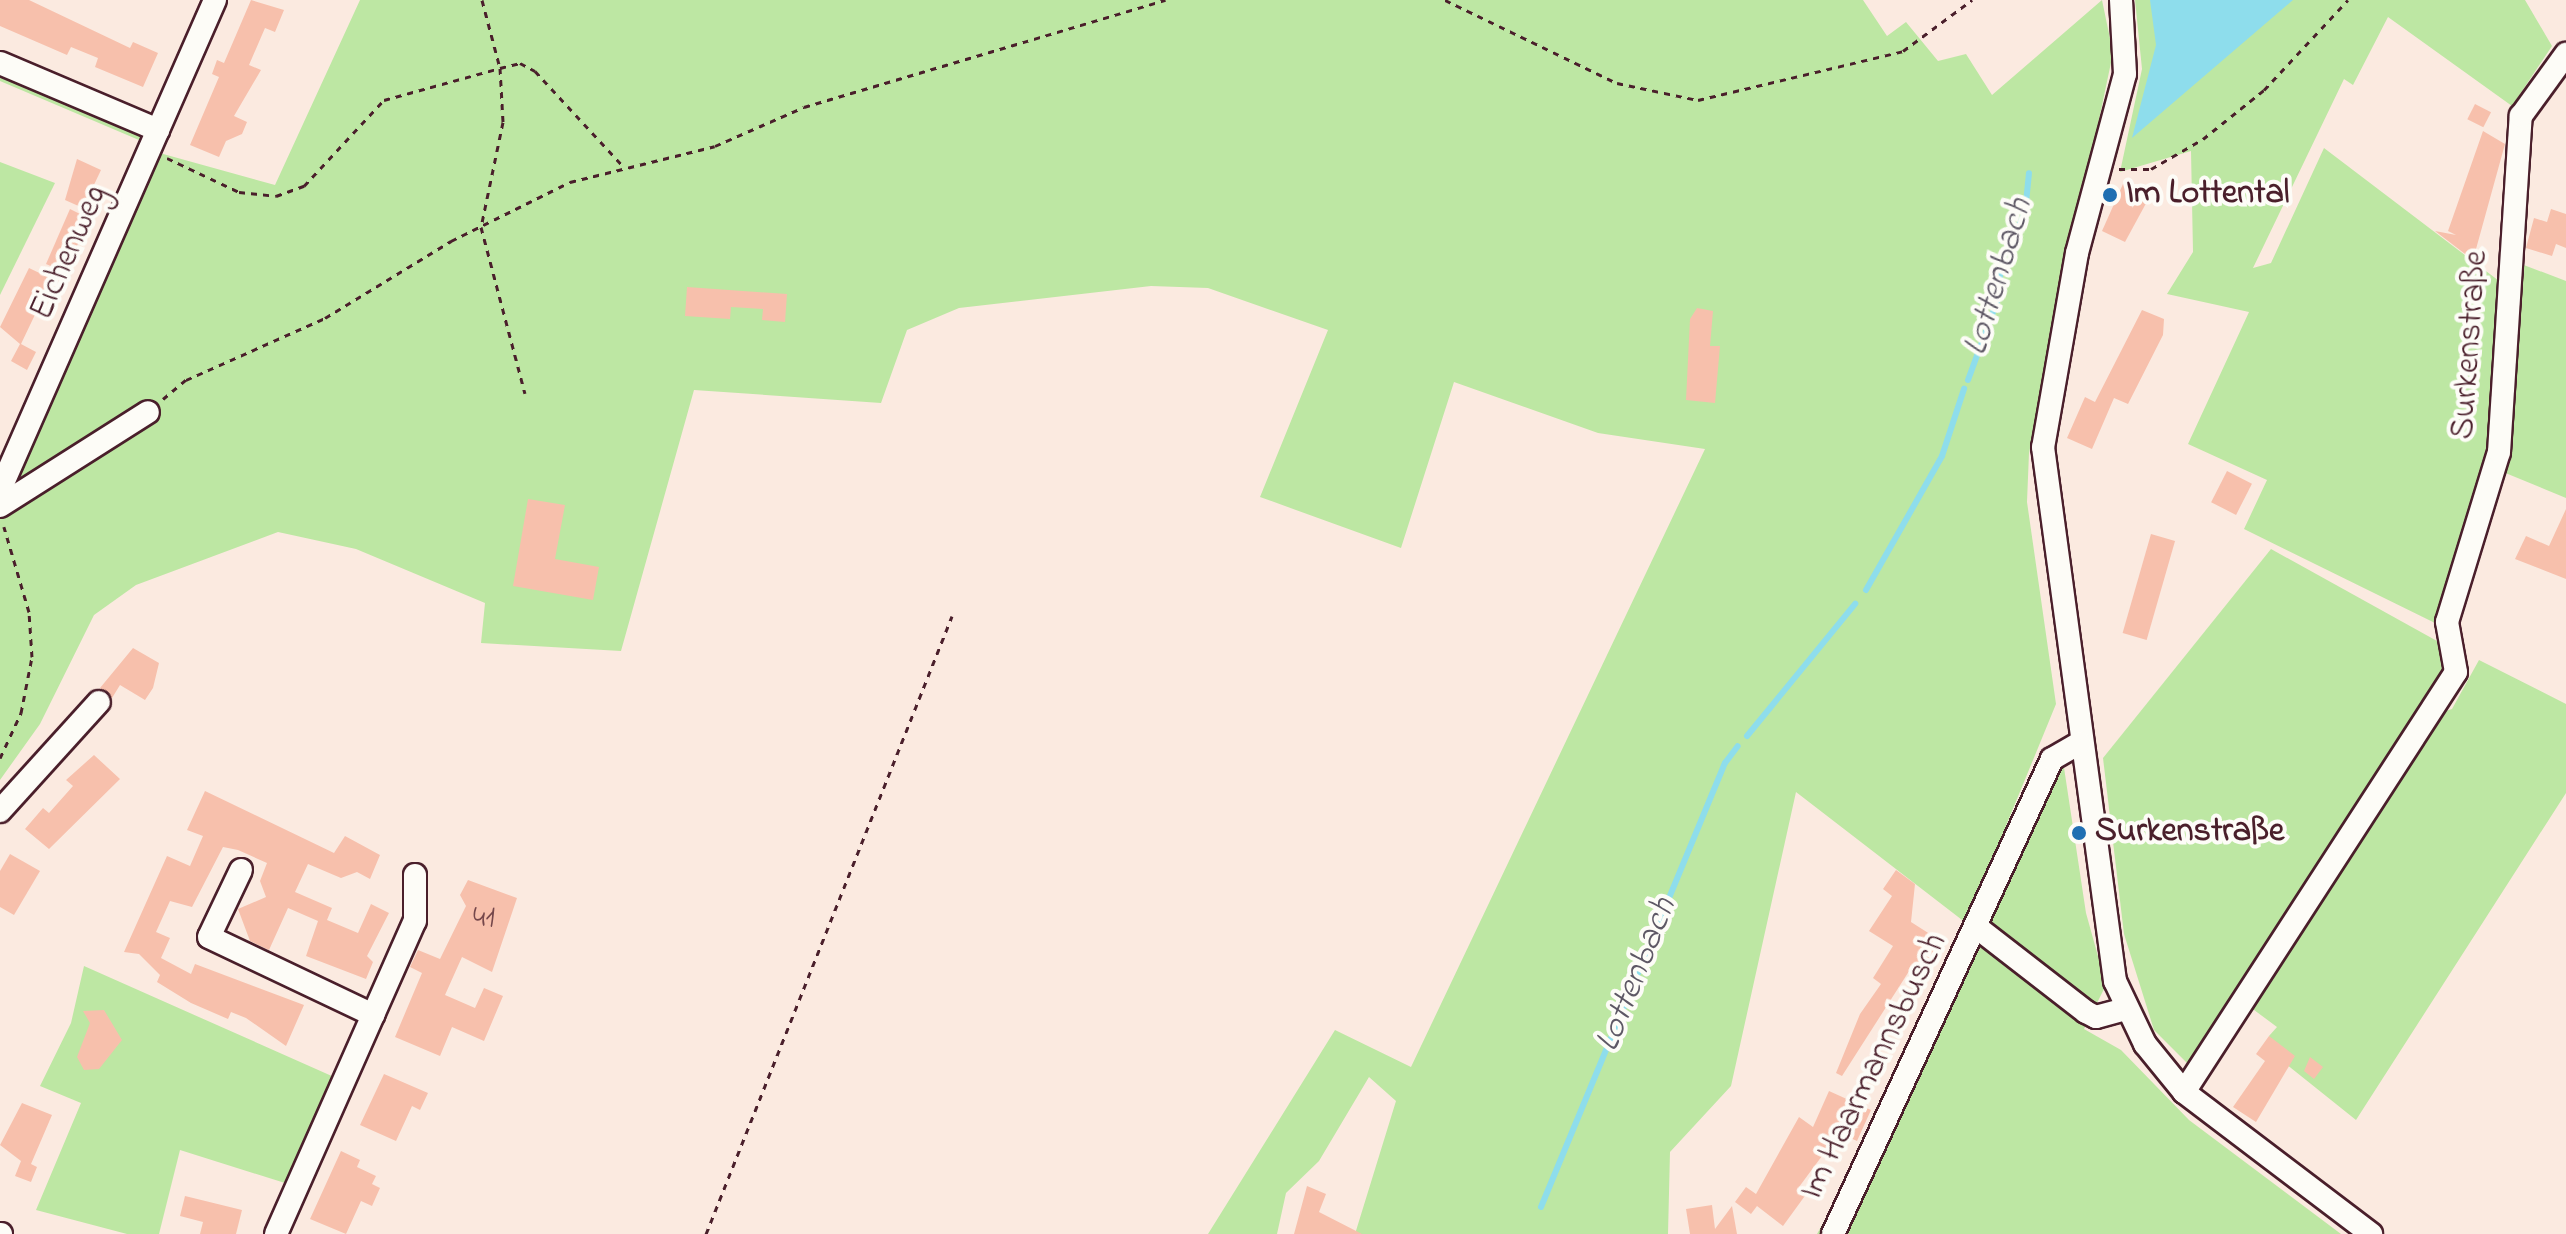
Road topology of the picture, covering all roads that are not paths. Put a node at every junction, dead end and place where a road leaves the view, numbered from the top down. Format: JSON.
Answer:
{"nodes":[{"id":1,"x":215,"y":0,"type":"edge"},
{"id":2,"x":2121,"y":0,"type":"edge"},
{"id":3,"x":2566,"y":54,"type":"edge"},
{"id":4,"x":0,"y":63,"type":"edge"},
{"id":5,"x":158,"y":130,"type":"junction"},
{"id":6,"x":148,"y":412,"type":"road end"},
{"id":7,"x":0,"y":490,"type":"edge"},
{"id":8,"x":0,"y":506,"type":"edge"},
{"id":9,"x":99,"y":702,"type":"dead end"},
{"id":10,"x":2080,"y":743,"type":"junction"},
{"id":11,"x":0,"y":811,"type":"edge"},
{"id":12,"x":241,"y":870,"type":"dead end"},
{"id":13,"x":415,"y":875,"type":"dead end"},
{"id":14,"x":1979,"y":929,"type":"junction"},
{"id":15,"x":2126,"y":1009,"type":"junction"},
{"id":16,"x":373,"y":1015,"type":"junction"},
{"id":17,"x":2184,"y":1092,"type":"junction"},
{"id":18,"x":276,"y":1234,"type":"edge"},
{"id":19,"x":1833,"y":1234,"type":"edge"},
{"id":20,"x":2371,"y":1234,"type":"edge"}],
"edges":[{"from":1,"to":5,"type":"street","name":"Eichenweg"},
{"from":2,"to":10,"type":"street"},
{"from":3,"to":17,"type":"street","name":"Surkenstraße"},
{"from":4,"to":5,"type":"street"},
{"from":5,"to":7,"type":"street","name":"Eichenweg"},
{"from":6,"to":8,"type":"street"},
{"from":9,"to":11,"type":"street"},
{"from":10,"to":14,"type":"street","name":"Im Haarmannsbusch"},
{"from":10,"to":15,"type":"street"},
{"from":12,"to":16,"type":"street"},
{"from":13,"to":16,"type":"street"},
{"from":14,"to":15,"type":"street","name":"Im Haarmannsbusch"},
{"from":14,"to":19,"type":"street","name":"Im Haarmannsbusch"},
{"from":15,"to":17,"type":"street"},
{"from":16,"to":18,"type":"street"},
{"from":17,"to":20,"type":"street"}]}
